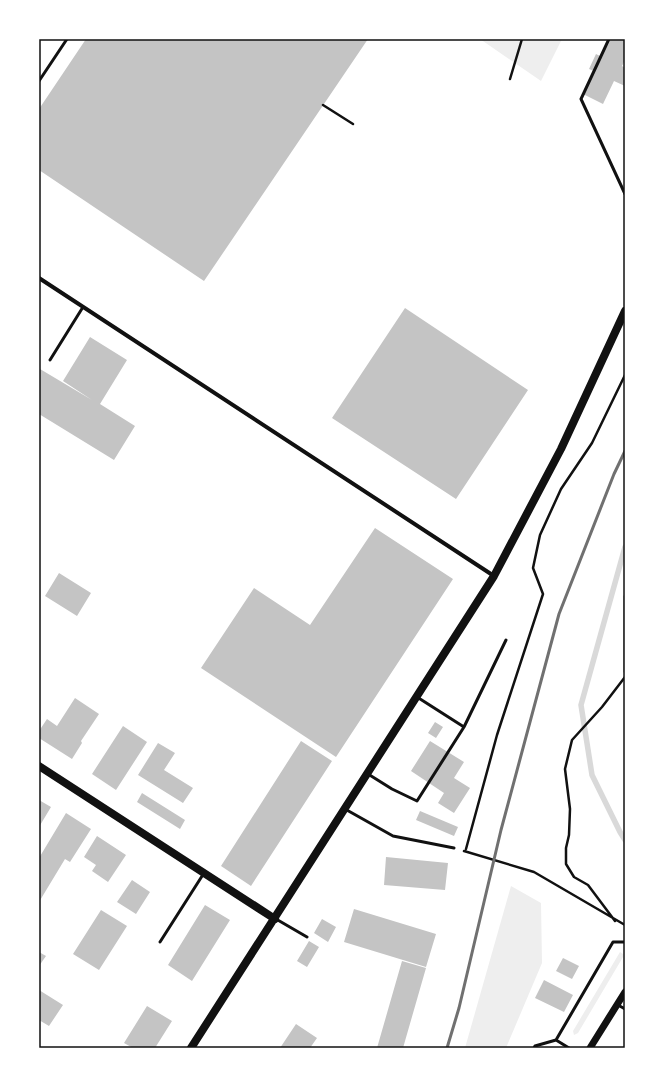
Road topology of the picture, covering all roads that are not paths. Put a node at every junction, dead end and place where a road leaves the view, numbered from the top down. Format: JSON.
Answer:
{"nodes":[{"id":1,"x":67,"y":39,"type":"edge"},
{"id":2,"x":609,"y":39,"type":"edge"},
{"id":3,"x":39,"y":81,"type":"edge"},
{"id":4,"x":625,"y":194,"type":"edge"},
{"id":5,"x":39,"y":278,"type":"edge"},
{"id":6,"x":83,"y":307,"type":"junction"},
{"id":7,"x":625,"y":311,"type":"edge"},
{"id":8,"x":50,"y":360,"type":"dead end"},
{"id":9,"x":494,"y":576,"type":"junction"},
{"id":10,"x":506,"y":640,"type":"dead end"},
{"id":11,"x":417,"y":697,"type":"junction"},
{"id":12,"x":464,"y":727,"type":"junction"},
{"id":13,"x":39,"y":766,"type":"edge"},
{"id":14,"x":368,"y":774,"type":"junction"},
{"id":15,"x":345,"y":809,"type":"junction"},
{"id":16,"x":454,"y":848,"type":"road end"},
{"id":17,"x":205,"y":873,"type":"junction"},
{"id":18,"x":275,"y":919,"type":"junction"},
{"id":19,"x":308,"y":937,"type":"dead end"},
{"id":20,"x":160,"y":942,"type":"dead end"},
{"id":21,"x":625,"y":942,"type":"edge"},
{"id":22,"x":625,"y":992,"type":"edge"},
{"id":23,"x":618,"y":1004,"type":"junction"},
{"id":24,"x":625,"y":1009,"type":"edge"},
{"id":25,"x":556,"y":1040,"type":"junction"},
{"id":26,"x":191,"y":1048,"type":"edge"},
{"id":27,"x":534,"y":1048,"type":"edge"},
{"id":28,"x":569,"y":1048,"type":"edge"},
{"id":29,"x":590,"y":1048,"type":"edge"}],
"edges":[{"from":1,"to":3,"type":"lane"},
{"from":2,"to":4,"type":"lane"},
{"from":5,"to":6,"type":"street"},
{"from":6,"to":8,"type":"lane"},
{"from":6,"to":9,"type":"street"},
{"from":7,"to":9,"type":"main road"},
{"from":9,"to":11,"type":"main road"},
{"from":10,"to":12,"type":"lane"},
{"from":11,"to":12,"type":"lane"},
{"from":11,"to":14,"type":"main road"},
{"from":12,"to":14,"type":"lane"},
{"from":13,"to":17,"type":"main road"},
{"from":14,"to":15,"type":"main road"},
{"from":15,"to":16,"type":"lane"},
{"from":15,"to":18,"type":"main road"},
{"from":17,"to":18,"type":"main road"},
{"from":17,"to":20,"type":"lane"},
{"from":18,"to":19,"type":"lane"},
{"from":18,"to":26,"type":"main road"},
{"from":21,"to":25,"type":"lane"},
{"from":22,"to":23,"type":"street"},
{"from":23,"to":24,"type":"lane"},
{"from":23,"to":29,"type":"street"},
{"from":25,"to":27,"type":"lane"},
{"from":25,"to":28,"type":"lane"}]}
